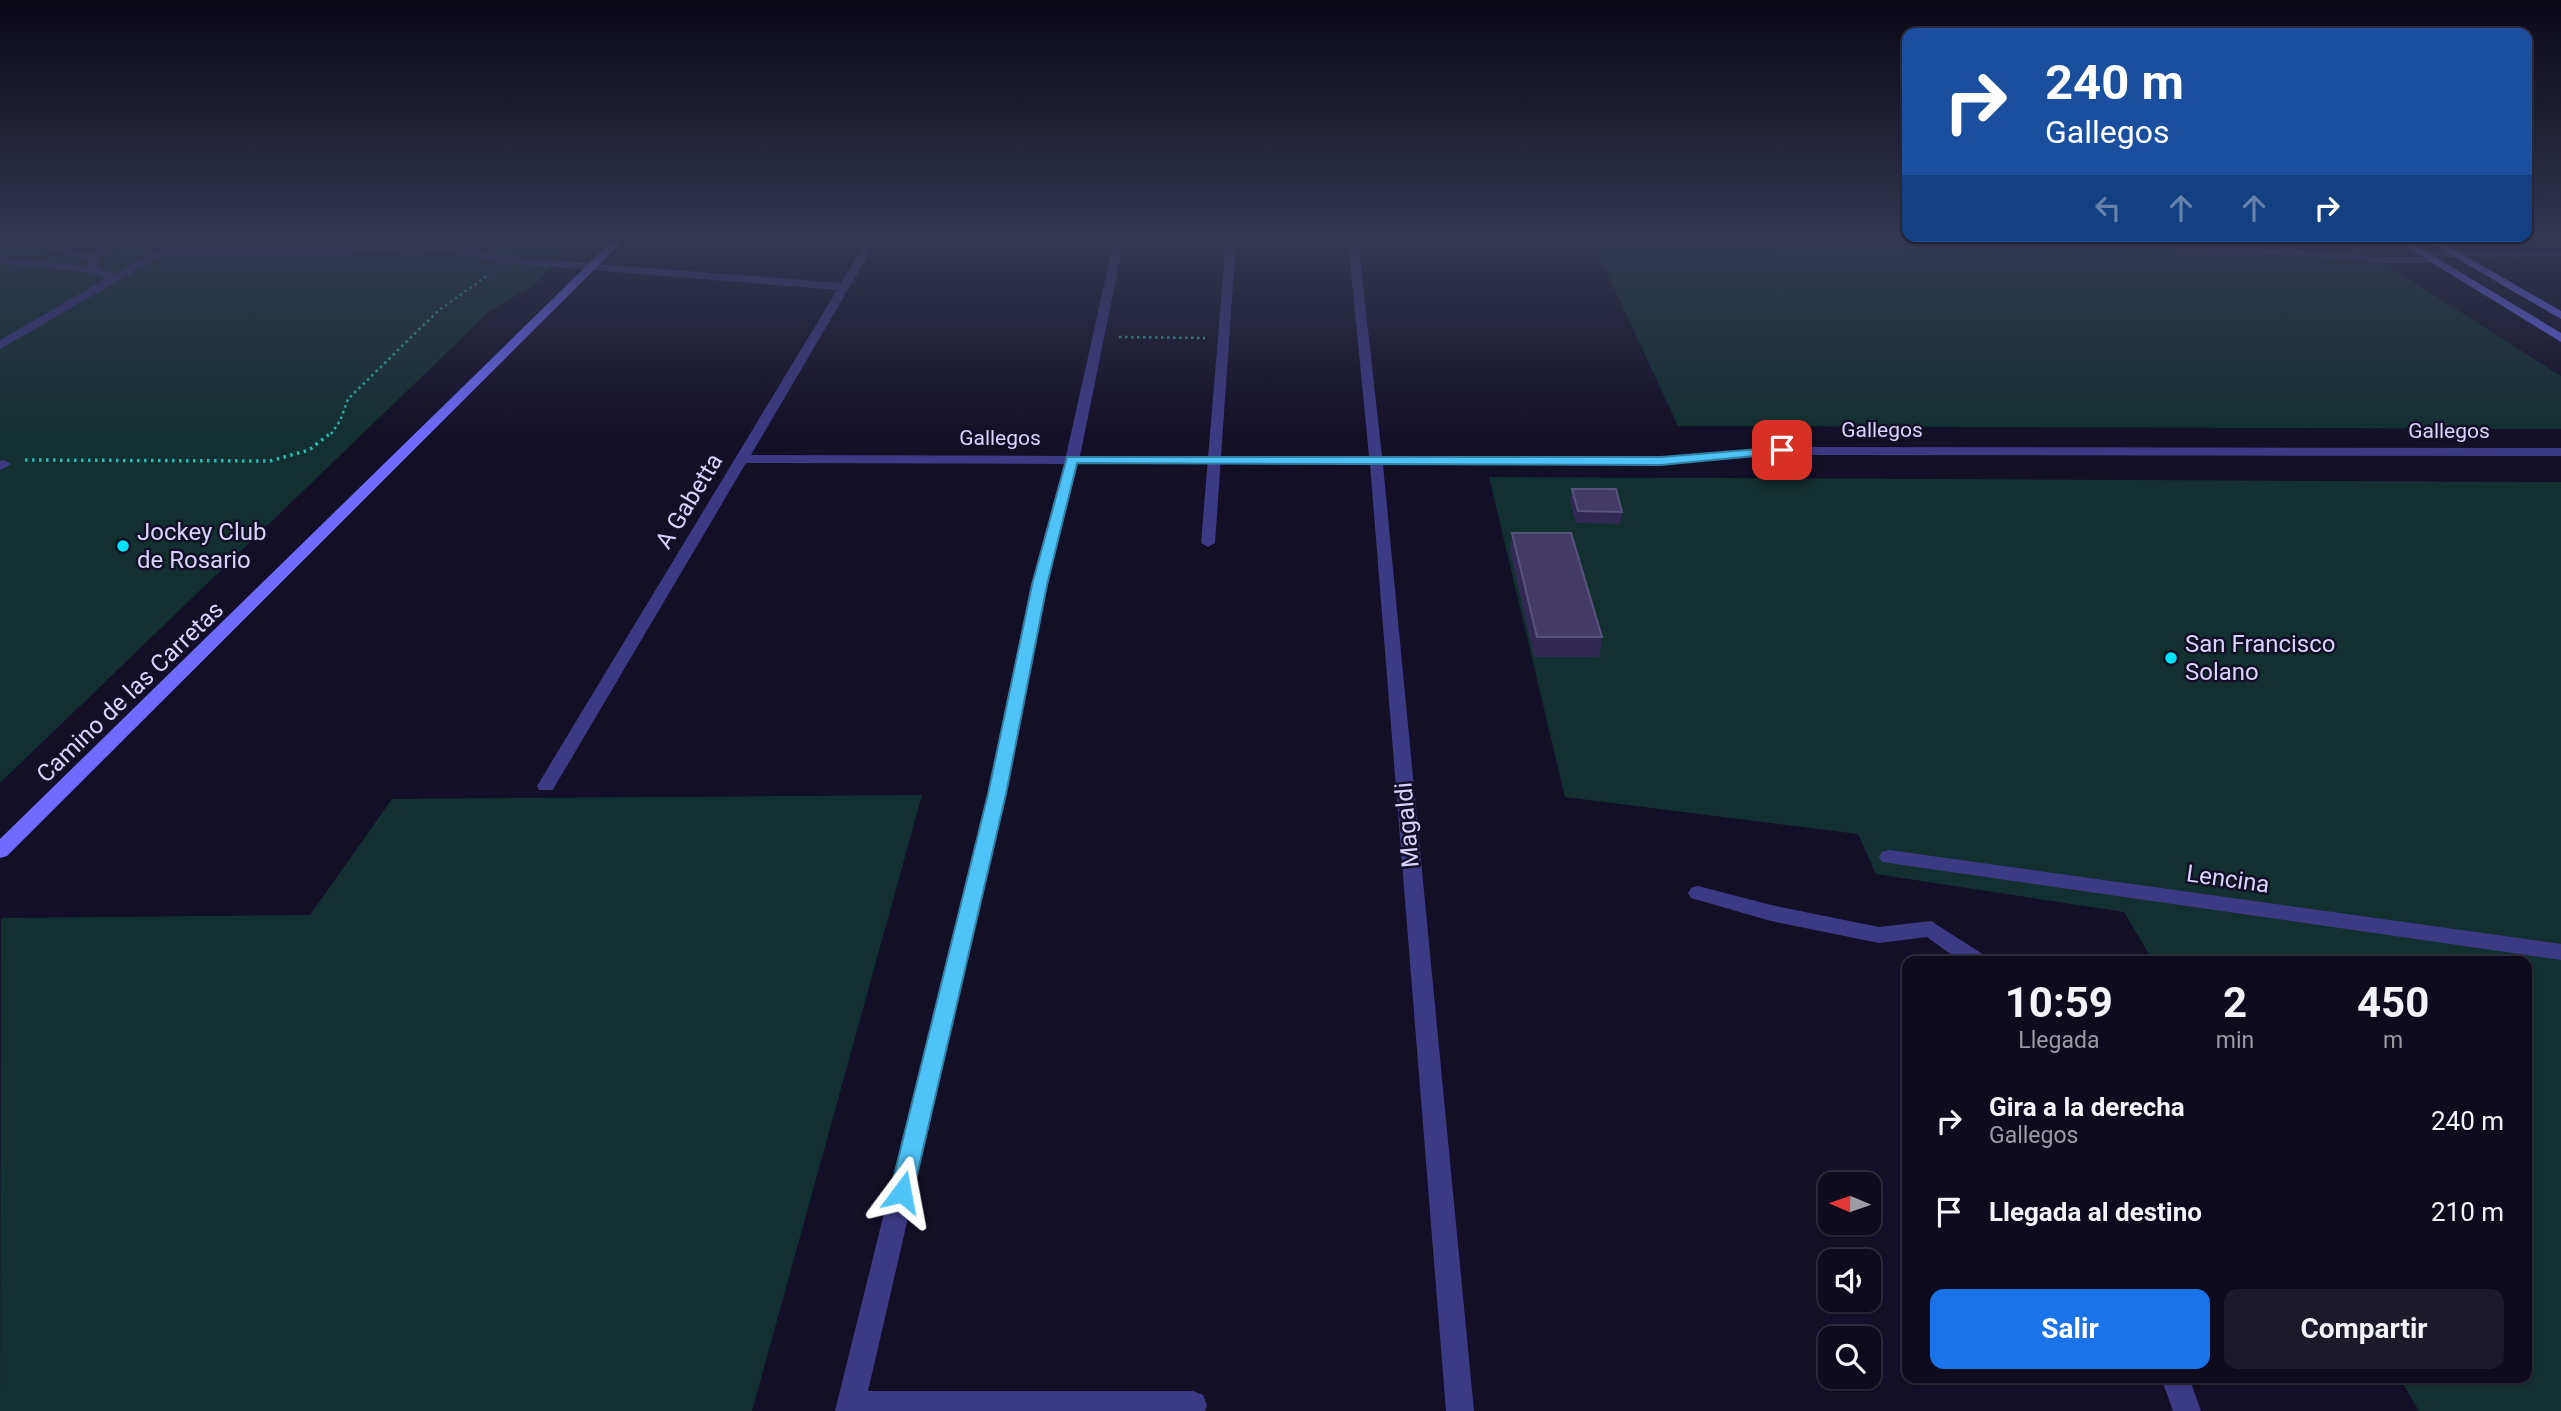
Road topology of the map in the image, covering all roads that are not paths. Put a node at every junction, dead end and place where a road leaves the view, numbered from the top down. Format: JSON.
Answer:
{"nodes":[{"id":1,"x":68,"y":306,"type":"edge"},
{"id":2,"x":553,"y":306,"type":"edge"},
{"id":3,"x":833,"y":306,"type":"edge"},
{"id":4,"x":1105,"y":306,"type":"edge"},
{"id":5,"x":1226,"y":306,"type":"edge"},
{"id":6,"x":1360,"y":306,"type":"edge"},
{"id":7,"x":2508,"y":306,"type":"edge"},
{"id":8,"x":2544,"y":306,"type":"edge"},
{"id":9,"x":2561,"y":316,"type":"edge"},
{"id":10,"x":2561,"y":338,"type":"edge"},
{"id":11,"x":0,"y":345,"type":"edge"},
{"id":12,"x":2561,"y":452,"type":"edge"},
{"id":13,"x":741,"y":458,"type":"junction"},
{"id":14,"x":1072,"y":459,"type":"junction"},
{"id":15,"x":1214,"y":460,"type":"junction"},
{"id":16,"x":1376,"y":460,"type":"junction"},
{"id":17,"x":1208,"y":542,"type":"dead end"},
{"id":18,"x":546,"y":786,"type":"dead end"},
{"id":19,"x":0,"y":851,"type":"edge"},
{"id":20,"x":1889,"y":857,"type":"dead end"},
{"id":21,"x":1698,"y":892,"type":"dead end"},
{"id":22,"x":2561,"y":952,"type":"edge"},
{"id":23,"x":1969,"y":956,"type":"edge"},
{"id":24,"x":2177,"y":1383,"type":"edge"},
{"id":25,"x":1193,"y":1405,"type":"dead end"},
{"id":26,"x":850,"y":1408,"type":"edge"},
{"id":27,"x":1460,"y":1411,"type":"edge"},
{"id":28,"x":2187,"y":1411,"type":"edge"}],
"edges":[{"from":1,"to":11,"type":"street"},
{"from":2,"to":19,"type":"street","name":"Camino de las Carretas"},
{"from":3,"to":13,"type":"street","name":"A Gabetta"},
{"from":4,"to":14,"type":"street"},
{"from":5,"to":15,"type":"street"},
{"from":6,"to":16,"type":"street","name":"Magaldi"},
{"from":7,"to":10,"type":"street"},
{"from":8,"to":9,"type":"street"},
{"from":12,"to":16,"type":"street","name":"Gallegos"},
{"from":13,"to":14,"type":"street","name":"Gallegos"},
{"from":13,"to":18,"type":"street","name":"A Gabetta"},
{"from":14,"to":15,"type":"street","name":"Gallegos"},
{"from":14,"to":26,"type":"street"},
{"from":15,"to":16,"type":"street","name":"Gallegos"},
{"from":15,"to":17,"type":"street"},
{"from":16,"to":27,"type":"street","name":"Magaldi"},
{"from":20,"to":22,"type":"street","name":"Lencina"},
{"from":21,"to":23,"type":"street"},
{"from":24,"to":28,"type":"street"},
{"from":25,"to":26,"type":"street"}]}
